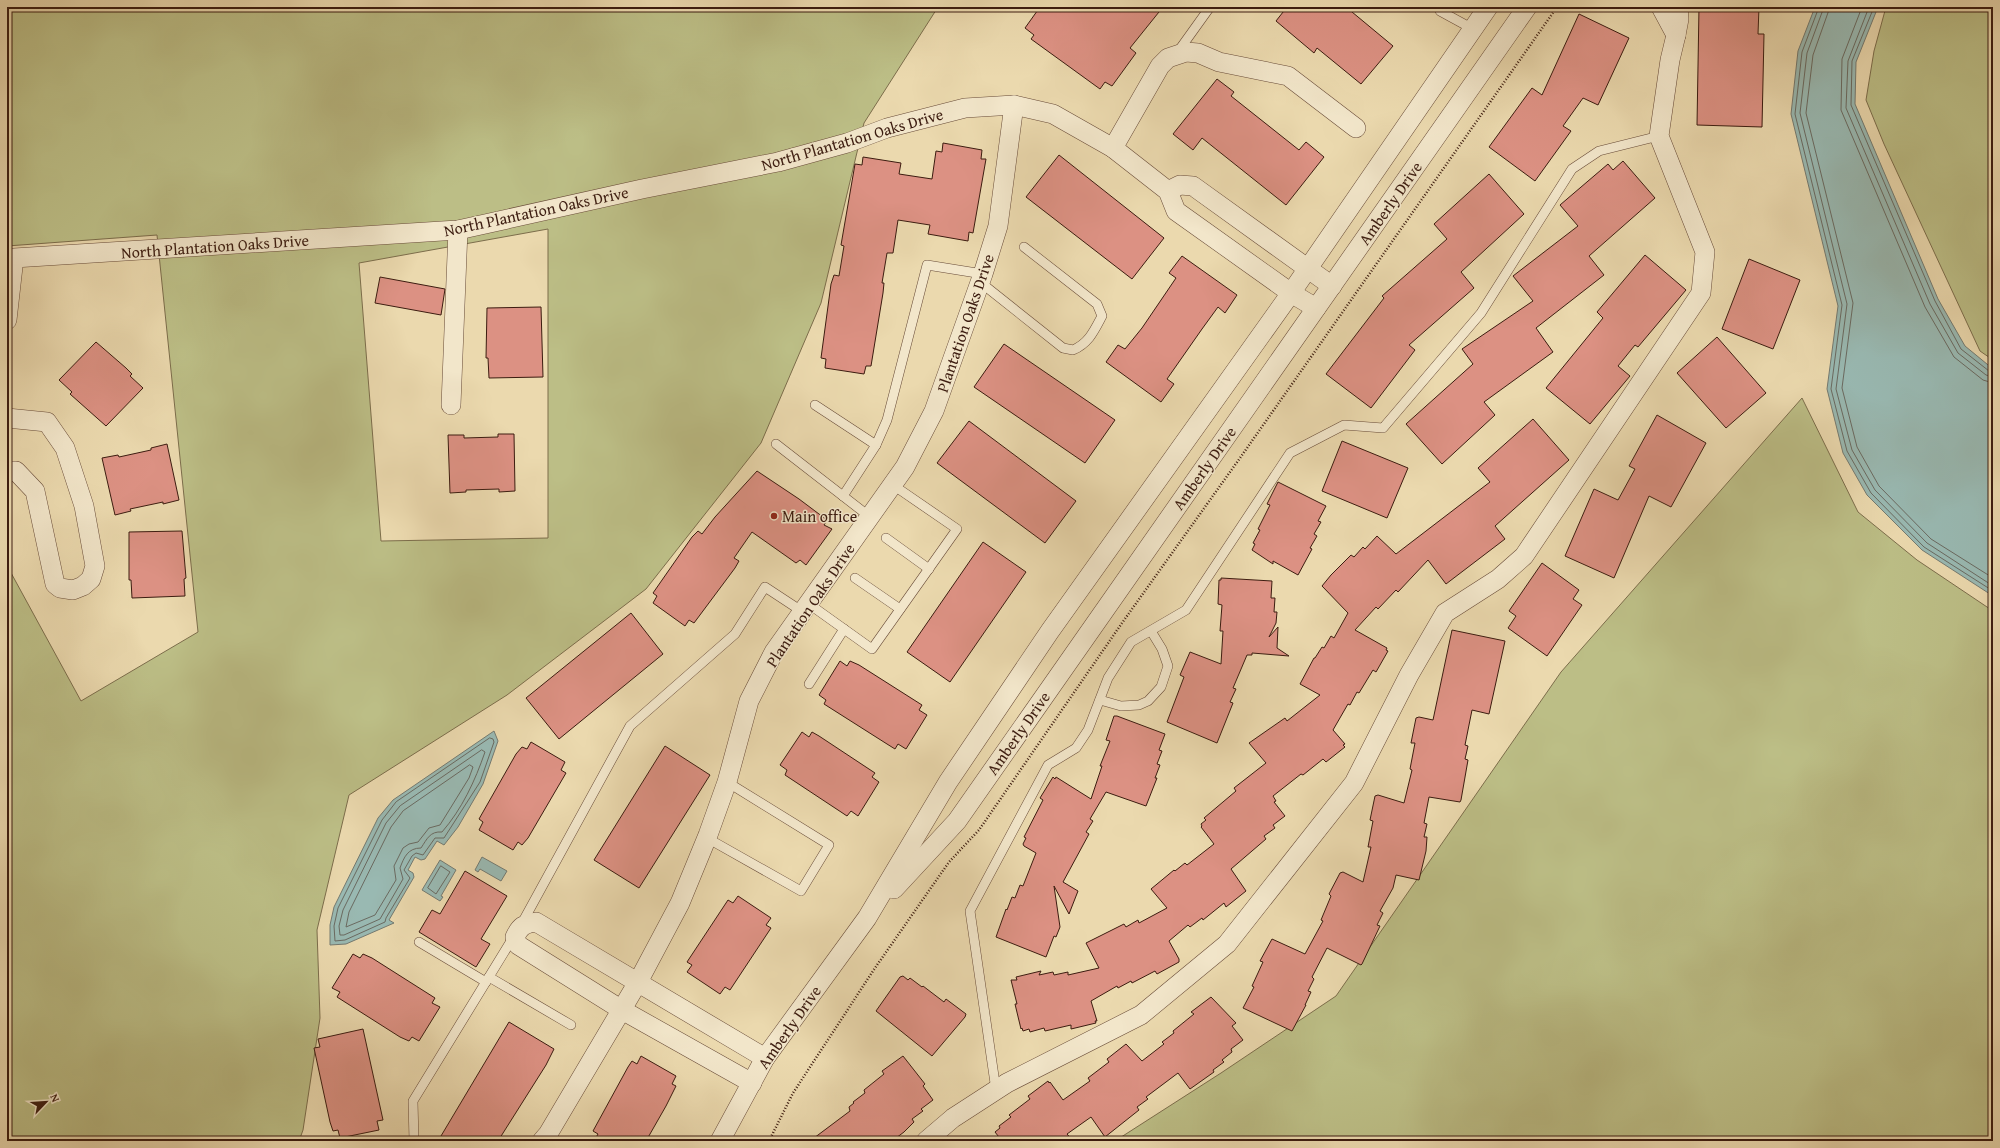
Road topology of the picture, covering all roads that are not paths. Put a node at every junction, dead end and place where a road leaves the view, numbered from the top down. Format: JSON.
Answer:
{"nodes":[{"id":1,"x":1210,"y":7,"type":"edge"},
{"id":2,"x":1438,"y":7,"type":"edge"},
{"id":3,"x":1488,"y":7,"type":"edge"},
{"id":4,"x":1527,"y":7,"type":"edge"},
{"id":5,"x":1660,"y":7,"type":"edge"},
{"id":6,"x":1678,"y":7,"type":"edge"},
{"id":7,"x":1473,"y":29,"type":"junction"},
{"id":8,"x":1676,"y":35,"type":"junction"},
{"id":9,"x":1176,"y":54,"type":"junction"},
{"id":10,"x":1014,"y":105,"type":"junction"},
{"id":11,"x":1356,"y":128,"type":"dead end"},
{"id":12,"x":1659,"y":136,"type":"junction"},
{"id":13,"x":1113,"y":148,"type":"junction"},
{"id":14,"x":1168,"y":191,"type":"junction"},
{"id":15,"x":458,"y":230,"type":"junction"},
{"id":16,"x":1024,"y":247,"type":"dead end"},
{"id":17,"x":11,"y":259,"type":"edge"},
{"id":18,"x":1308,"y":269,"type":"junction"},
{"id":19,"x":982,"y":278,"type":"junction"},
{"id":20,"x":1332,"y":286,"type":"junction"},
{"id":21,"x":1291,"y":293,"type":"junction"},
{"id":22,"x":1316,"y":308,"type":"junction"},
{"id":23,"x":7,"y":320,"type":"edge"},
{"id":24,"x":451,"y":405,"type":"dead end"},
{"id":25,"x":815,"y":406,"type":"dead end"},
{"id":26,"x":7,"y":418,"type":"edge"},
{"id":27,"x":776,"y":444,"type":"dead end"},
{"id":28,"x":876,"y":445,"type":"junction"},
{"id":29,"x":7,"y":471,"type":"edge"},
{"id":30,"x":893,"y":485,"type":"junction"},
{"id":31,"x":843,"y":496,"type":"junction"},
{"id":32,"x":870,"y":517,"type":"junction"},
{"id":33,"x":886,"y":538,"type":"dead end"},
{"id":34,"x":929,"y":569,"type":"junction"},
{"id":35,"x":855,"y":578,"type":"dead end"},
{"id":36,"x":806,"y":608,"type":"junction"},
{"id":37,"x":900,"y":609,"type":"junction"},
{"id":38,"x":844,"y":629,"type":"junction"},
{"id":39,"x":1151,"y":631,"type":"junction"},
{"id":40,"x":809,"y":684,"type":"dead end"},
{"id":41,"x":1100,"y":700,"type":"junction"},
{"id":42,"x":727,"y":782,"type":"junction"},
{"id":43,"x":707,"y":838,"type":"junction"},
{"id":44,"x":867,"y":918,"type":"junction"},
{"id":45,"x":518,"y":929,"type":"junction"},
{"id":46,"x":419,"y":942,"type":"dead end"},
{"id":47,"x":488,"y":979,"type":"junction"},
{"id":48,"x":638,"y":982,"type":"junction"},
{"id":49,"x":622,"y":1010,"type":"junction"},
{"id":50,"x":570,"y":1025,"type":"dead end"},
{"id":51,"x":764,"y":1058,"type":"junction"},
{"id":52,"x":752,"y":1083,"type":"junction"},
{"id":53,"x":996,"y":1090,"type":"junction"},
{"id":54,"x":414,"y":1141,"type":"edge"},
{"id":55,"x":542,"y":1141,"type":"edge"},
{"id":56,"x":720,"y":1141,"type":"edge"},
{"id":57,"x":926,"y":1141,"type":"edge"}],
"edges":[{"from":1,"to":9,"type":"lane"},
{"from":2,"to":7,"type":"lane"},
{"from":3,"to":7,"type":"street","name":"Amberly Drive"},
{"from":4,"to":20,"type":"street","name":"Amberly Drive"},
{"from":5,"to":8,"type":"street"},
{"from":6,"to":8,"type":"street"},
{"from":7,"to":18,"type":"street","name":"Amberly Drive"},
{"from":8,"to":12,"type":"street"},
{"from":9,"to":11,"type":"street"},
{"from":9,"to":13,"type":"street"},
{"from":10,"to":13,"type":"street"},
{"from":10,"to":15,"type":"street","name":"North Plantation Oaks Drive"},
{"from":10,"to":19,"type":"street","name":"Plantation Oaks Drive"},
{"from":12,"to":39,"type":"lane"},
{"from":12,"to":53,"type":"street"},
{"from":13,"to":14,"type":"street"},
{"from":14,"to":18,"type":"street"},
{"from":14,"to":21,"type":"street"},
{"from":15,"to":17,"type":"street","name":"North Plantation Oaks Drive"},
{"from":15,"to":24,"type":"street"},
{"from":16,"to":19,"type":"lane"},
{"from":17,"to":23,"type":"street","name":"North Plantation Oaks Drive"},
{"from":18,"to":20,"type":"street"},
{"from":18,"to":21,"type":"street","name":"Amberly Drive"},
{"from":19,"to":28,"type":"lane"},
{"from":19,"to":30,"type":"street","name":"Plantation Oaks Drive"},
{"from":20,"to":22,"type":"street","name":"Amberly Drive"},
{"from":21,"to":22,"type":"street"},
{"from":21,"to":44,"type":"street","name":"Amberly Drive"},
{"from":22,"to":44,"type":"street","name":"Amberly Drive"},
{"from":25,"to":28,"type":"lane"},
{"from":26,"to":29,"type":"street"},
{"from":27,"to":31,"type":"lane"},
{"from":28,"to":31,"type":"lane"},
{"from":30,"to":32,"type":"street","name":"Plantation Oaks Drive"},
{"from":30,"to":34,"type":"lane"},
{"from":31,"to":32,"type":"lane"},
{"from":32,"to":36,"type":"street","name":"Plantation Oaks Drive"},
{"from":33,"to":34,"type":"lane"},
{"from":34,"to":37,"type":"lane"},
{"from":35,"to":37,"type":"lane"},
{"from":36,"to":38,"type":"lane"},
{"from":36,"to":42,"type":"street","name":"Plantation Oaks Drive"},
{"from":36,"to":45,"type":"lane"},
{"from":37,"to":38,"type":"lane"},
{"from":38,"to":40,"type":"lane"},
{"from":39,"to":41,"type":"lane"},
{"from":39,"to":41,"type":"lane"},
{"from":41,"to":53,"type":"lane"},
{"from":42,"to":43,"type":"street","name":"Plantation Oaks Drive"},
{"from":42,"to":43,"type":"lane"},
{"from":43,"to":48,"type":"street","name":"Plantation Oaks Drive"},
{"from":44,"to":51,"type":"street","name":"Amberly Drive"},
{"from":45,"to":47,"type":"lane"},
{"from":45,"to":48,"type":"street"},
{"from":45,"to":49,"type":"street"},
{"from":46,"to":47,"type":"lane"},
{"from":47,"to":50,"type":"lane"},
{"from":47,"to":54,"type":"lane"},
{"from":48,"to":49,"type":"street","name":"Plantation Oaks Drive"},
{"from":48,"to":51,"type":"street"},
{"from":49,"to":52,"type":"street"},
{"from":49,"to":55,"type":"street","name":"Plantation Oaks Drive"},
{"from":51,"to":52,"type":"street","name":"Amberly Drive"},
{"from":52,"to":56,"type":"street","name":"Amberly Drive"},
{"from":53,"to":57,"type":"street"}]}
